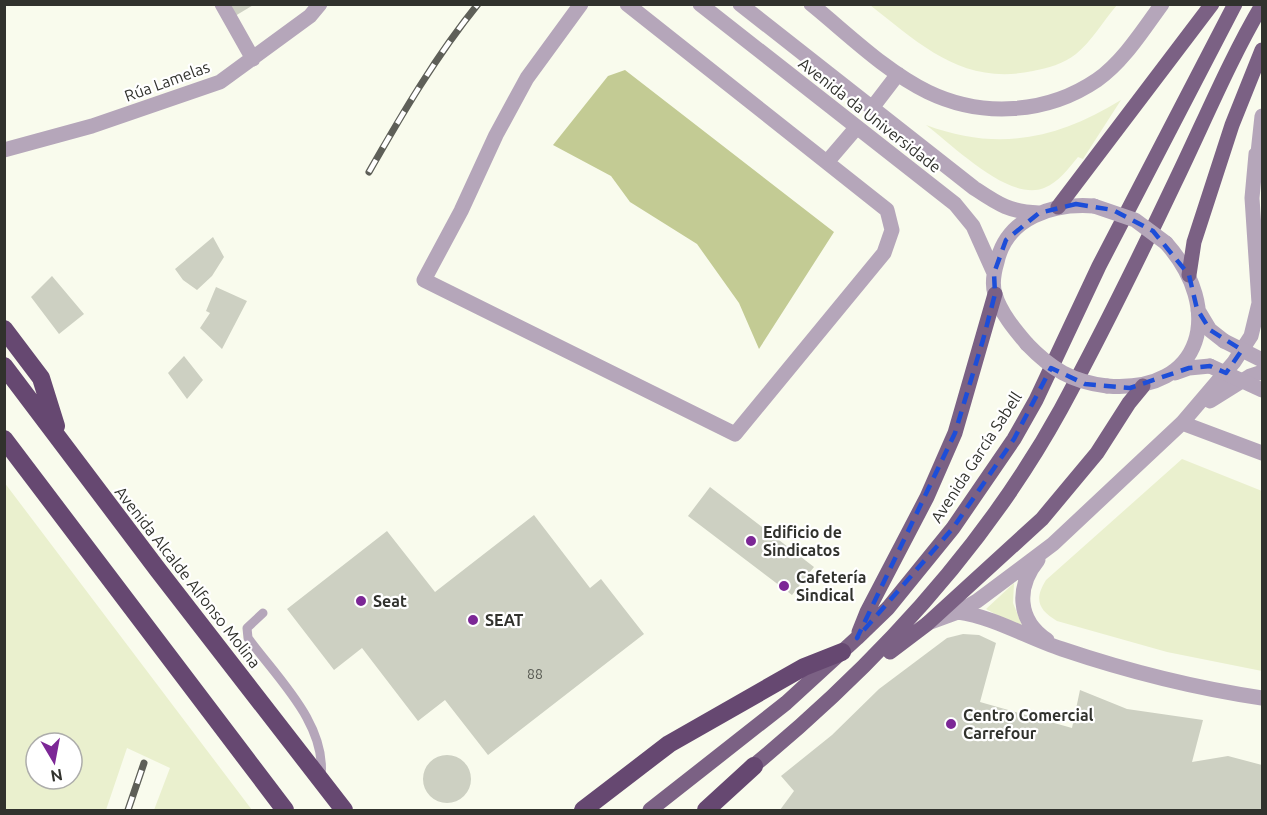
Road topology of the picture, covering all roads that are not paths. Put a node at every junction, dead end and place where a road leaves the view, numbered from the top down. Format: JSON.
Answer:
{"nodes":[{"id":1,"x":222,"y":4,"type":"edge"},
{"id":2,"x":320,"y":4,"type":"edge"},
{"id":3,"x":581,"y":4,"type":"edge"},
{"id":4,"x":627,"y":4,"type":"edge"},
{"id":5,"x":700,"y":4,"type":"edge"},
{"id":6,"x":740,"y":4,"type":"edge"},
{"id":7,"x":811,"y":4,"type":"edge"},
{"id":8,"x":1162,"y":4,"type":"edge"},
{"id":9,"x":1212,"y":4,"type":"edge"},
{"id":10,"x":1235,"y":4,"type":"edge"},
{"id":11,"x":1263,"y":5,"type":"edge"},
{"id":12,"x":1263,"y":50,"type":"edge"},
{"id":13,"x":253,"y":59,"type":"junction"},
{"id":14,"x":898,"y":74,"type":"junction"},
{"id":15,"x":872,"y":108,"type":"junction"},
{"id":16,"x":1263,"y":116,"type":"edge"},
{"id":17,"x":857,"y":127,"type":"junction"},
{"id":18,"x":4,"y":150,"type":"edge"},
{"id":19,"x":1256,"y":154,"type":"junction"},
{"id":20,"x":827,"y":162,"type":"junction"},
{"id":21,"x":1263,"y":201,"type":"edge"},
{"id":22,"x":1058,"y":207,"type":"junction"},
{"id":23,"x":1039,"y":213,"type":"junction"},
{"id":24,"x":994,"y":273,"type":"junction"},
{"id":25,"x":1190,"y":275,"type":"junction"},
{"id":26,"x":994,"y":294,"type":"junction"},
{"id":27,"x":1197,"y":309,"type":"junction"},
{"id":28,"x":4,"y":329,"type":"edge"},
{"id":29,"x":1263,"y":360,"type":"edge"},
{"id":30,"x":4,"y":366,"type":"edge"},
{"id":31,"x":1263,"y":372,"type":"edge"},
{"id":32,"x":1172,"y":374,"type":"junction"},
{"id":33,"x":1143,"y":386,"type":"junction"},
{"id":34,"x":1263,"y":390,"type":"edge"},
{"id":35,"x":1182,"y":423,"type":"junction"},
{"id":36,"x":4,"y":440,"type":"edge"},
{"id":37,"x":61,"y":442,"type":"junction"},
{"id":38,"x":1263,"y":453,"type":"edge"},
{"id":39,"x":1053,"y":544,"type":"junction"},
{"id":40,"x":958,"y":612,"type":"junction"},
{"id":41,"x":263,"y":613,"type":"dead end"},
{"id":42,"x":927,"y":624,"type":"junction"},
{"id":43,"x":857,"y":638,"type":"junction"},
{"id":44,"x":1060,"y":648,"type":"junction"},
{"id":45,"x":842,"y":652,"type":"junction"},
{"id":46,"x":856,"y":676,"type":"junction"},
{"id":47,"x":1263,"y":698,"type":"edge"},
{"id":48,"x":754,"y":766,"type":"junction"},
{"id":49,"x":320,"y":780,"type":"junction"},
{"id":50,"x":285,"y":810,"type":"edge"},
{"id":51,"x":344,"y":810,"type":"edge"},
{"id":52,"x":583,"y":810,"type":"edge"},
{"id":53,"x":650,"y":810,"type":"edge"},
{"id":54,"x":699,"y":810,"type":"edge"},
{"id":55,"x":706,"y":810,"type":"edge"}],
"edges":[{"from":1,"to":13,"type":"street"},
{"from":2,"to":13,"type":"street","name":"Rúa Lamelas"},
{"from":3,"to":20,"type":"street"},
{"from":4,"to":20,"type":"street"},
{"from":5,"to":17,"type":"street","name":"Avenida da Universidade"},
{"from":6,"to":15,"type":"street","name":"Avenida da Universidade"},
{"from":7,"to":14,"type":"street"},
{"from":8,"to":14,"type":"street"},
{"from":9,"to":22,"type":"main road"},
{"from":10,"to":43,"type":"main road","name":"Avenida García Sabell"},
{"from":11,"to":46,"type":"main road"},
{"from":12,"to":25,"type":"main road"},
{"from":13,"to":18,"type":"street","name":"Rúa Lamelas"},
{"from":14,"to":15,"type":"street"},
{"from":15,"to":23,"type":"street","name":"Avenida da Universidade"},
{"from":16,"to":19,"type":"street"},
{"from":17,"to":20,"type":"street"},
{"from":17,"to":24,"type":"street","name":"Avenida da Universidade"},
{"from":19,"to":21,"type":"street"},
{"from":19,"to":35,"type":"street"},
{"from":22,"to":23,"type":"street"},
{"from":22,"to":25,"type":"street","bridge":true},
{"from":23,"to":24,"type":"street"},
{"from":24,"to":26,"type":"street"},
{"from":25,"to":27,"type":"street"},
{"from":26,"to":33,"type":"street","bridge":true},
{"from":26,"to":43,"type":"main road"},
{"from":27,"to":29,"type":"street","bridge":true},
{"from":27,"to":32,"type":"street"},
{"from":28,"to":37,"type":"highway"},
{"from":30,"to":37,"type":"highway","name":"Avenida Alcalde Alfonso Molina"},
{"from":31,"to":35,"type":"street"},
{"from":32,"to":33,"type":"street"},
{"from":32,"to":34,"type":"street","bridge":true},
{"from":33,"to":42,"type":"main road"},
{"from":35,"to":38,"type":"street"},
{"from":35,"to":39,"type":"street"},
{"from":36,"to":50,"type":"highway"},
{"from":37,"to":49,"type":"highway","name":"Avenida Alcalde Alfonso Molina"},
{"from":39,"to":40,"type":"street"},
{"from":39,"to":44,"type":"street"},
{"from":40,"to":42,"type":"street"},
{"from":40,"to":44,"type":"street"},
{"from":41,"to":49,"type":"lane"},
{"from":42,"to":46,"type":"main road"},
{"from":43,"to":45,"type":"main road","name":"Avenida García Sabell"},
{"from":44,"to":47,"type":"street"},
{"from":45,"to":52,"type":"highway"},
{"from":45,"to":53,"type":"main road","name":"Avenida García Sabell"},
{"from":46,"to":48,"type":"main road"},
{"from":48,"to":54,"type":"main road"},
{"from":48,"to":55,"type":"highway"},
{"from":49,"to":51,"type":"highway","name":"Avenida Alcalde Alfonso Molina"}]}
